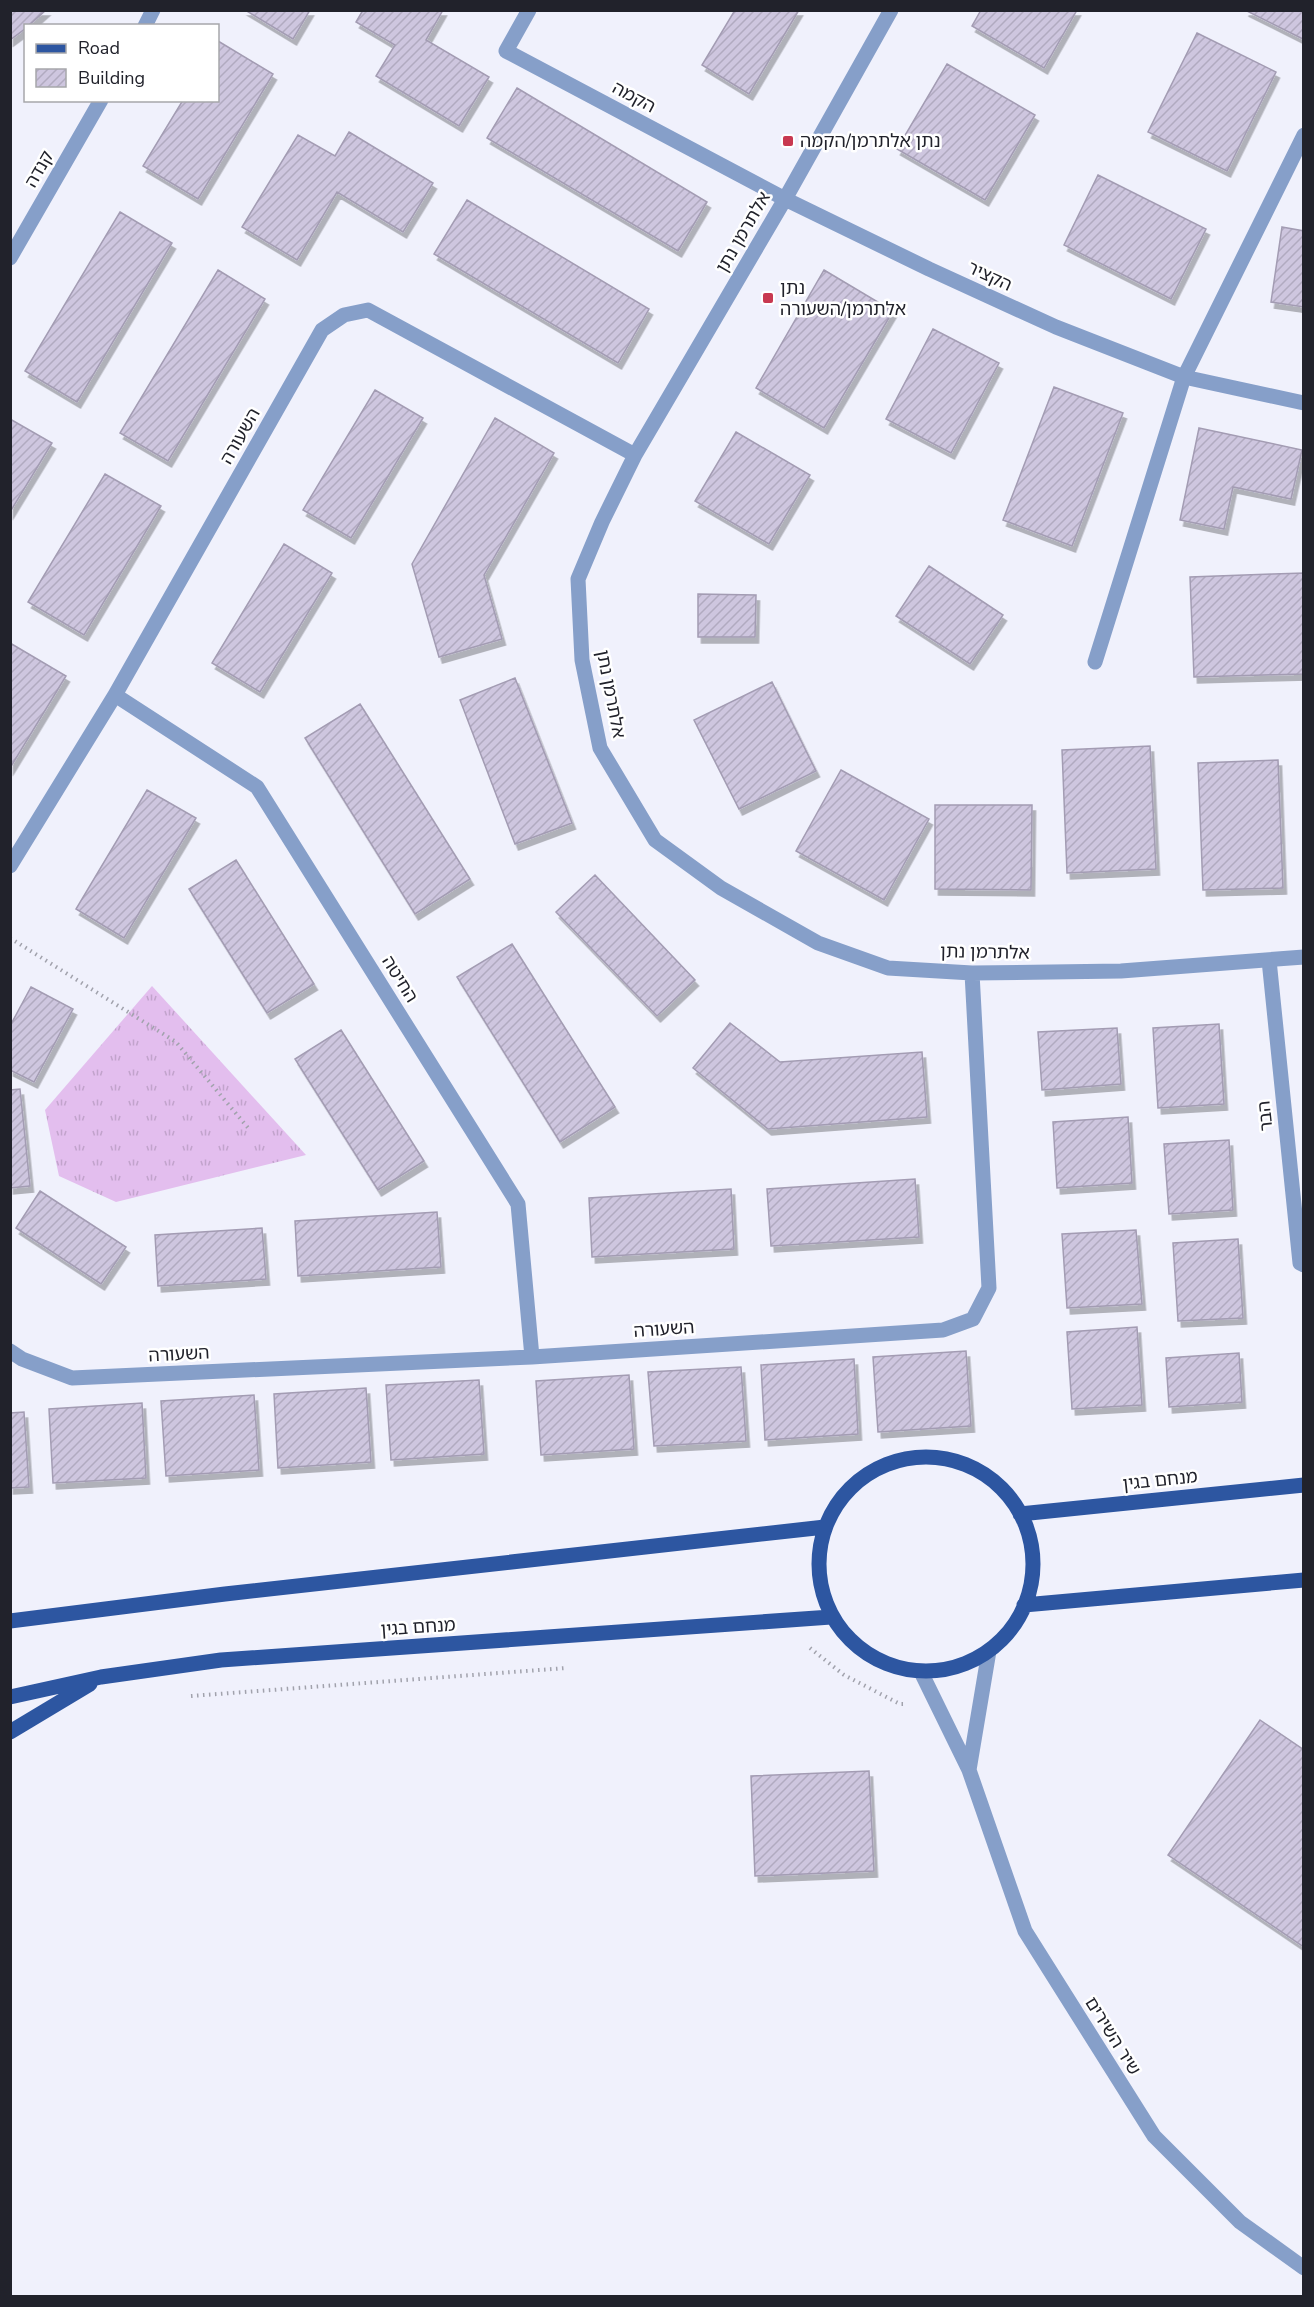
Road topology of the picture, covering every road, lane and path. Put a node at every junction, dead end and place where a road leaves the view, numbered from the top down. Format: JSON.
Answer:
{"nodes":[{"id":1,"x":153,"y":10,"type":"edge"},
{"id":2,"x":529,"y":10,"type":"edge"},
{"id":3,"x":891,"y":10,"type":"edge"},
{"id":4,"x":146,"y":24,"type":"edge"},
{"id":5,"x":100,"y":102,"type":"edge"},
{"id":6,"x":1304,"y":135,"type":"edge"},
{"id":7,"x":785,"y":200,"type":"junction"},
{"id":8,"x":12,"y":251,"type":"edge"},
{"id":9,"x":1184,"y":376,"type":"junction"},
{"id":10,"x":1304,"y":403,"type":"edge"},
{"id":11,"x":635,"y":455,"type":"junction"},
{"id":12,"x":1095,"y":662,"type":"dead end"},
{"id":13,"x":115,"y":695,"type":"junction"},
{"id":14,"x":10,"y":866,"type":"edge"},
{"id":15,"x":10,"y":938,"type":"edge"},
{"id":16,"x":1304,"y":957,"type":"edge"},
{"id":17,"x":1269,"y":960,"type":"junction"},
{"id":18,"x":972,"y":973,"type":"junction"},
{"id":19,"x":249,"y":1129,"type":"dead end"},
{"id":20,"x":1304,"y":1266,"type":"edge"},
{"id":21,"x":10,"y":1351,"type":"edge"},
{"id":22,"x":532,"y":1357,"type":"junction"},
{"id":23,"x":1304,"y":1485,"type":"edge"},
{"id":24,"x":1020,"y":1514,"type":"junction"},
{"id":25,"x":825,"y":1527,"type":"junction"},
{"id":26,"x":1304,"y":1580,"type":"edge"},
{"id":27,"x":1024,"y":1605,"type":"junction"},
{"id":28,"x":831,"y":1617,"type":"junction"},
{"id":29,"x":10,"y":1621,"type":"edge"},
{"id":30,"x":800,"y":1649,"type":"dead end"},
{"id":31,"x":990,"y":1651,"type":"junction"},
{"id":32,"x":574,"y":1667,"type":"dead end"},
{"id":33,"x":921,"y":1672,"type":"junction"},
{"id":34,"x":101,"y":1677,"type":"junction"},
{"id":35,"x":10,"y":1697,"type":"edge"},
{"id":36,"x":183,"y":1697,"type":"dead end"},
{"id":37,"x":937,"y":1704,"type":"junction"},
{"id":38,"x":10,"y":1732,"type":"edge"},
{"id":39,"x":969,"y":1770,"type":"junction"},
{"id":40,"x":1304,"y":2268,"type":"edge"}],
"edges":[{"from":1,"to":4,"type":"street"},
{"from":2,"to":7,"type":"street","name":"הקמה"},
{"from":3,"to":7,"type":"street","name":"אלתרמן נתן"},
{"from":5,"to":8,"type":"street","name":"קנדה"},
{"from":6,"to":9,"type":"street"},
{"from":7,"to":9,"type":"street","name":"הקציר"},
{"from":7,"to":11,"type":"street","name":"אלתרמן נתן"},
{"from":9,"to":10,"type":"street","name":"הקציר"},
{"from":9,"to":12,"type":"street"},
{"from":11,"to":13,"type":"street","name":"השעורה"},
{"from":11,"to":18,"type":"street","name":"אלתרמן נתן"},
{"from":13,"to":14,"type":"street","name":"השעורה"},
{"from":13,"to":22,"type":"street","name":"החיטה"},
{"from":15,"to":19,"type":"path"},
{"from":16,"to":17,"type":"street","name":"אלתרמן נתן"},
{"from":17,"to":18,"type":"street","name":"אלתרמן נתן"},
{"from":17,"to":20,"type":"street","name":"הבר"},
{"from":18,"to":22,"type":"street","name":"השעורה"},
{"from":21,"to":22,"type":"street","name":"השעורה"},
{"from":23,"to":24,"type":"main road","name":"מנחם בגין"},
{"from":24,"to":25,"type":"main road"},
{"from":24,"to":27,"type":"main road"},
{"from":25,"to":28,"type":"main road"},
{"from":25,"to":29,"type":"main road"},
{"from":26,"to":27,"type":"main road"},
{"from":27,"to":31,"type":"main road"},
{"from":28,"to":33,"type":"main road"},
{"from":28,"to":34,"type":"main road","name":"מנחם בגין"},
{"from":30,"to":37,"type":"path"},
{"from":31,"to":33,"type":"main road"},
{"from":31,"to":39,"type":"street","name":"שיר השירים"},
{"from":32,"to":36,"type":"path"},
{"from":33,"to":37,"type":"street","name":"שיר השירים"},
{"from":34,"to":35,"type":"main road","name":"מנחם בגין"},
{"from":34,"to":38,"type":"main road"},
{"from":37,"to":39,"type":"street","name":"שיר השירים"},
{"from":39,"to":40,"type":"street","name":"שיר השירים"}]}
